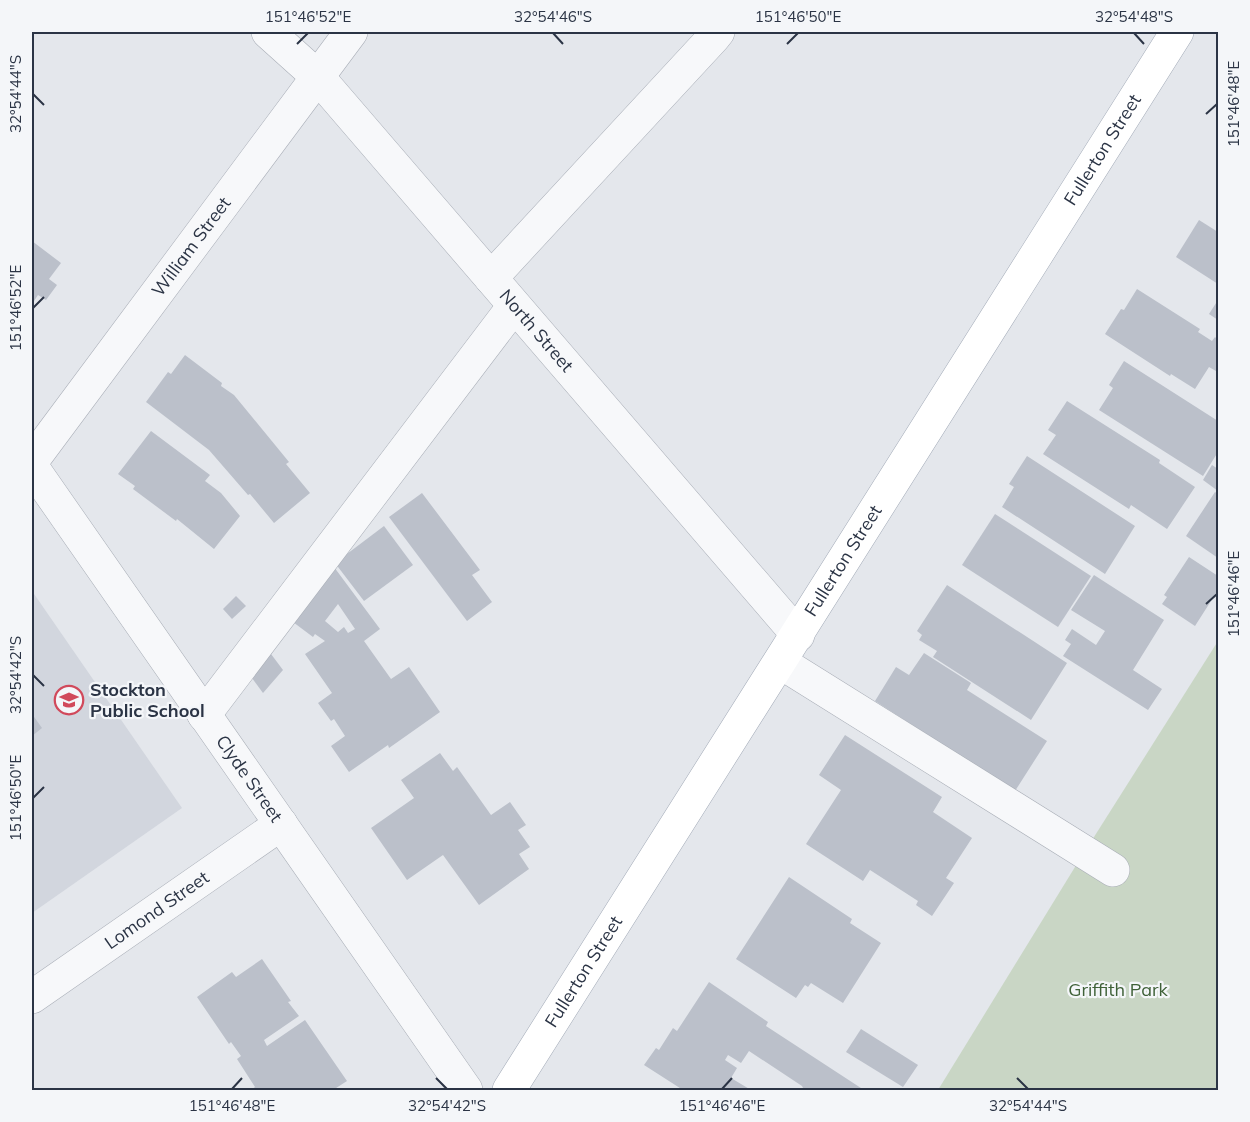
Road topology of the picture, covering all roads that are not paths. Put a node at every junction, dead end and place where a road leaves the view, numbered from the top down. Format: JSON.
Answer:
{"nodes":[{"id":1,"x":268,"y":32,"type":"edge"},
{"id":2,"x":351,"y":32,"type":"edge"},
{"id":3,"x":718,"y":32,"type":"edge"},
{"id":4,"x":1177,"y":32,"type":"edge"},
{"id":5,"x":318,"y":77,"type":"junction"},
{"id":6,"x":491,"y":278,"type":"junction"},
{"id":7,"x":514,"y":306,"type":"junction"},
{"id":8,"x":32,"y":461,"type":"edge"},
{"id":9,"x":32,"y":467,"type":"edge"},
{"id":10,"x":798,"y":635,"type":"junction"},
{"id":11,"x":780,"y":662,"type":"junction"},
{"id":12,"x":204,"y":715,"type":"junction"},
{"id":13,"x":281,"y":824,"type":"junction"},
{"id":14,"x":1113,"y":870,"type":"dead end"},
{"id":15,"x":32,"y":997,"type":"edge"},
{"id":16,"x":466,"y":1090,"type":"edge"},
{"id":17,"x":509,"y":1090,"type":"edge"}],
"edges":[{"from":1,"to":5,"type":"street","name":"North Street"},
{"from":2,"to":5,"type":"street","name":"William Street"},
{"from":3,"to":6,"type":"street"},
{"from":4,"to":10,"type":"main road","name":"Fullerton Street"},
{"from":5,"to":6,"type":"street","name":"North Street"},
{"from":5,"to":8,"type":"street","name":"William Street"},
{"from":6,"to":7,"type":"street","name":"North Street"},
{"from":7,"to":10,"type":"street","name":"North Street"},
{"from":7,"to":12,"type":"street"},
{"from":9,"to":12,"type":"street","name":"Clyde Street"},
{"from":10,"to":11,"type":"main road","name":"Fullerton Street"},
{"from":11,"to":14,"type":"street"},
{"from":11,"to":17,"type":"main road","name":"Fullerton Street"},
{"from":12,"to":13,"type":"street","name":"Clyde Street"},
{"from":13,"to":15,"type":"street","name":"Lomond Street"},
{"from":13,"to":16,"type":"street","name":"Clyde Street"}]}
